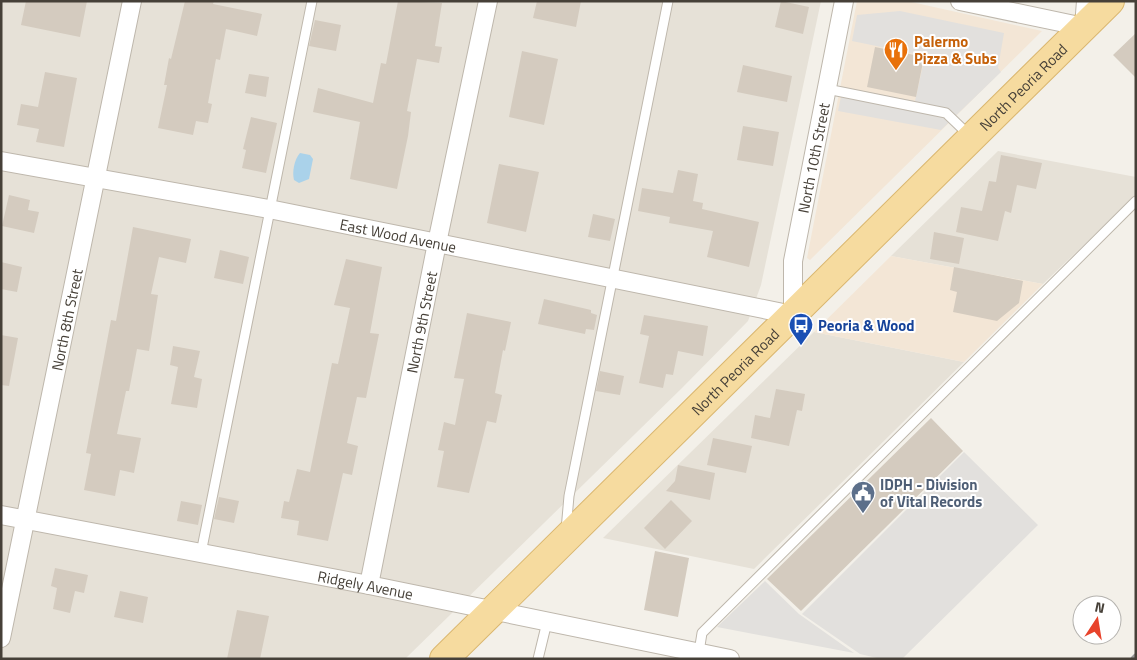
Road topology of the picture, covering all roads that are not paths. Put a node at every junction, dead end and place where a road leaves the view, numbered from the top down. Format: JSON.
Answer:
{"nodes":[{"id":1,"x":132,"y":1,"type":"edge"},
{"id":2,"x":312,"y":1,"type":"edge"},
{"id":3,"x":488,"y":1,"type":"edge"},
{"id":4,"x":668,"y":1,"type":"edge"},
{"id":5,"x":844,"y":1,"type":"edge"},
{"id":6,"x":960,"y":1,"type":"edge"},
{"id":7,"x":1110,"y":1,"type":"edge"},
{"id":8,"x":1085,"y":14,"type":"edge"},
{"id":9,"x":827,"y":88,"type":"junction"},
{"id":10,"x":972,"y":138,"type":"junction"},
{"id":11,"x":1,"y":161,"type":"edge"},
{"id":12,"x":96,"y":178,"type":"junction"},
{"id":13,"x":1136,"y":201,"type":"edge"},
{"id":14,"x":270,"y":209,"type":"junction"},
{"id":15,"x":437,"y":243,"type":"junction"},
{"id":16,"x":613,"y":278,"type":"junction"},
{"id":17,"x":792,"y":315,"type":"junction"},
{"id":18,"x":1,"y":515,"type":"edge"},
{"id":19,"x":26,"y":520,"type":"junction"},
{"id":20,"x":565,"y":538,"type":"junction"},
{"id":21,"x":200,"y":553,"type":"junction"},
{"id":22,"x":369,"y":585,"type":"junction"},
{"id":23,"x":492,"y":610,"type":"junction"},
{"id":24,"x":547,"y":622,"type":"junction"},
{"id":25,"x":1,"y":638,"type":"edge"},
{"id":26,"x":699,"y":652,"type":"junction"},
{"id":27,"x":444,"y":659,"type":"edge"},
{"id":28,"x":538,"y":659,"type":"edge"},
{"id":29,"x":730,"y":659,"type":"edge"}],
"edges":[{"from":1,"to":12,"type":"street","name":"North 8th Street"},
{"from":2,"to":14,"type":"lane"},
{"from":3,"to":15,"type":"street","name":"North 9th Street"},
{"from":4,"to":16,"type":"lane"},
{"from":5,"to":9,"type":"street","name":"North 10th Street"},
{"from":6,"to":8,"type":"street"},
{"from":7,"to":8,"type":"main road","name":"North Peoria Road"},
{"from":8,"to":10,"type":"main road","name":"North Peoria Road"},
{"from":9,"to":10,"type":"lane"},
{"from":9,"to":17,"type":"street","name":"North 10th Street"},
{"from":10,"to":17,"type":"main road","name":"North Peoria Road"},
{"from":11,"to":12,"type":"street","name":"East Wood Avenue"},
{"from":12,"to":14,"type":"street","name":"East Wood Avenue"},
{"from":12,"to":19,"type":"street","name":"North 8th Street"},
{"from":13,"to":26,"type":"lane"},
{"from":14,"to":15,"type":"street","name":"East Wood Avenue"},
{"from":14,"to":21,"type":"lane"},
{"from":15,"to":16,"type":"street","name":"East Wood Avenue"},
{"from":15,"to":22,"type":"street","name":"North 9th Street"},
{"from":16,"to":17,"type":"street","name":"East Wood Avenue"},
{"from":16,"to":20,"type":"lane"},
{"from":17,"to":20,"type":"main road","name":"North Peoria Road"},
{"from":18,"to":19,"type":"street","name":"Ridgely Avenue"},
{"from":19,"to":21,"type":"street","name":"Ridgely Avenue"},
{"from":19,"to":25,"type":"street","name":"North 8th Street"},
{"from":20,"to":23,"type":"main road","name":"North Peoria Road"},
{"from":21,"to":22,"type":"street","name":"Ridgely Avenue"},
{"from":22,"to":23,"type":"street","name":"Ridgely Avenue"},
{"from":23,"to":24,"type":"street","name":"Ridgely Avenue"},
{"from":23,"to":27,"type":"main road","name":"North Peoria Road"},
{"from":24,"to":26,"type":"street","name":"Ridgely Avenue"},
{"from":24,"to":28,"type":"lane"},
{"from":26,"to":29,"type":"street","name":"Ridgely Avenue"}]}
